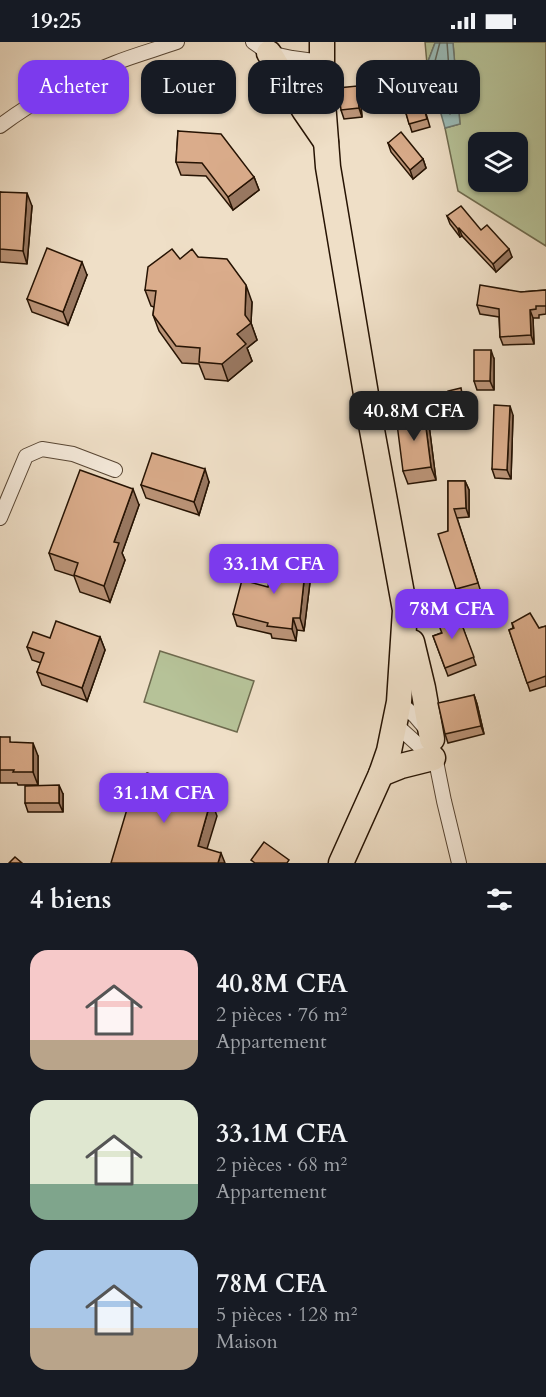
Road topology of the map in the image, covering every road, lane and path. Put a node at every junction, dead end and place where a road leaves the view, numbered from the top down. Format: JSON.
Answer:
{"nodes":[{"id":1,"x":177,"y":42,"type":"edge"},
{"id":2,"x":261,"y":47,"type":"edge"},
{"id":3,"x":322,"y":52,"type":"edge"},
{"id":4,"x":0,"y":126,"type":"edge"},
{"id":5,"x":326,"y":142,"type":"junction"},
{"id":6,"x":115,"y":470,"type":"dead end"},
{"id":7,"x":0,"y":518,"type":"edge"},
{"id":8,"x":405,"y":610,"type":"junction"},
{"id":9,"x":397,"y":713,"type":"junction"},
{"id":10,"x":433,"y":752,"type":"junction"},
{"id":11,"x":381,"y":774,"type":"junction"},
{"id":12,"x":341,"y":863,"type":"edge"},
{"id":13,"x":459,"y":863,"type":"edge"}],
"edges":[{"from":1,"to":4,"type":"street"},
{"from":2,"to":3,"type":"street"},
{"from":2,"to":5,"type":"highway"},
{"from":3,"to":5,"type":"highway"},
{"from":5,"to":8,"type":"highway"},
{"from":6,"to":7,"type":"street"},
{"from":8,"to":9,"type":"highway"},
{"from":8,"to":10,"type":"highway"},
{"from":9,"to":10,"type":"street"},
{"from":9,"to":10,"type":"street"},
{"from":9,"to":11,"type":"highway"},
{"from":10,"to":11,"type":"highway"},
{"from":10,"to":13,"type":"street"},
{"from":11,"to":12,"type":"highway"}]}
